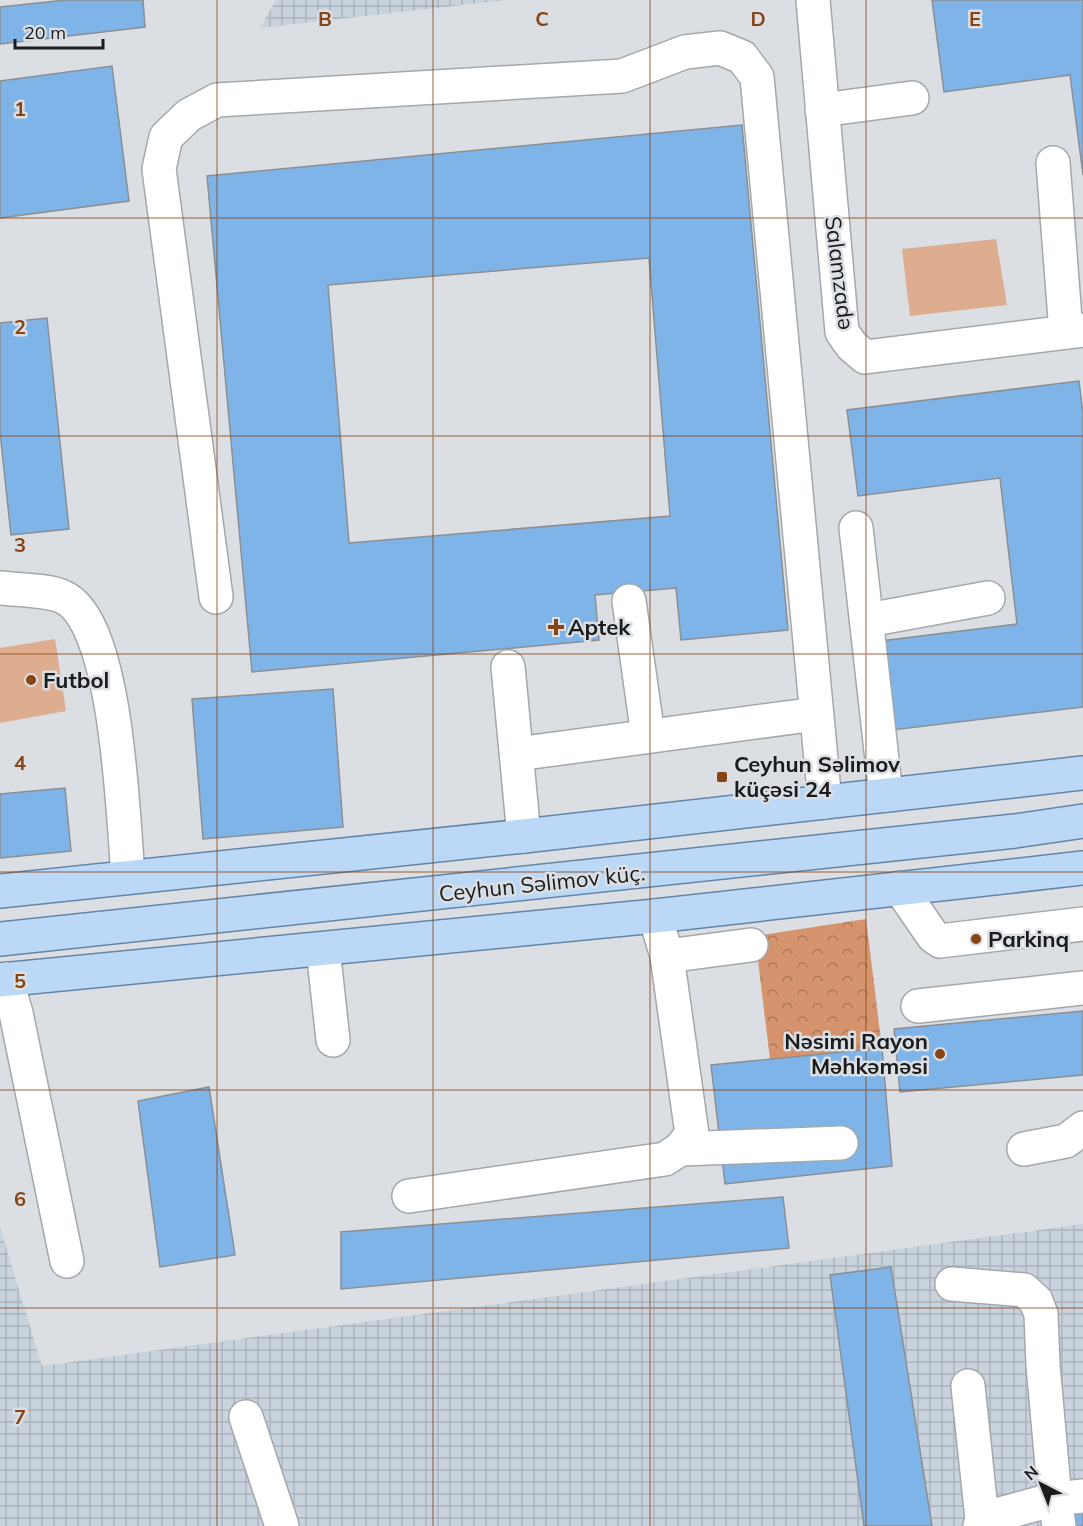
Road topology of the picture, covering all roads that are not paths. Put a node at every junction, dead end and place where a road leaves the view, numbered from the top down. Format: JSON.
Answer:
{"nodes":[{"id":1,"x":813,"y":0,"type":"edge"},
{"id":2,"x":912,"y":98,"type":"dead end"},
{"id":3,"x":822,"y":110,"type":"junction"},
{"id":4,"x":1053,"y":163,"type":"dead end"},
{"id":5,"x":1074,"y":331,"type":"edge"},
{"id":6,"x":856,"y":528,"type":"dead end"},
{"id":7,"x":0,"y":588,"type":"edge"},
{"id":8,"x":216,"y":597,"type":"dead end"},
{"id":9,"x":988,"y":598,"type":"dead end"},
{"id":10,"x":629,"y":600,"type":"dead end"},
{"id":11,"x":867,"y":620,"type":"junction"},
{"id":12,"x":508,"y":667,"type":"dead end"},
{"id":13,"x":816,"y":714,"type":"junction"},
{"id":14,"x":648,"y":736,"type":"junction"},
{"id":15,"x":517,"y":754,"type":"junction"},
{"id":16,"x":1083,"y":773,"type":"edge"},
{"id":17,"x":886,"y":795,"type":"junction"},
{"id":18,"x":825,"y":802,"type":"junction"},
{"id":19,"x":1075,"y":827,"type":"edge"},
{"id":20,"x":524,"y":836,"type":"junction"},
{"id":21,"x":1083,"y":868,"type":"edge"},
{"id":22,"x":128,"y":875,"type":"junction"},
{"id":23,"x":900,"y":888,"type":"junction"},
{"id":24,"x":0,"y":891,"type":"edge"},
{"id":25,"x":456,"y":892,"type":"junction"},
{"id":26,"x":655,"y":916,"type":"junction"},
{"id":27,"x":1083,"y":924,"type":"edge"},
{"id":28,"x":0,"y":939,"type":"edge"},
{"id":29,"x":751,"y":945,"type":"dead end"},
{"id":30,"x":323,"y":950,"type":"junction"},
{"id":31,"x":667,"y":956,"type":"junction"},
{"id":32,"x":3,"y":980,"type":"edge"},
{"id":33,"x":1083,"y":988,"type":"edge"},
{"id":34,"x":918,"y":1006,"type":"dead end"},
{"id":35,"x":333,"y":1040,"type":"dead end"},
{"id":36,"x":1083,"y":1128,"type":"edge"},
{"id":37,"x":841,"y":1143,"type":"dead end"},
{"id":38,"x":680,"y":1149,"type":"junction"},
{"id":39,"x":1024,"y":1149,"type":"dead end"},
{"id":40,"x":409,"y":1196,"type":"dead end"},
{"id":41,"x":68,"y":1261,"type":"dead end"},
{"id":42,"x":952,"y":1284,"type":"dead end"},
{"id":43,"x":968,"y":1386,"type":"dead end"},
{"id":44,"x":246,"y":1417,"type":"dead end"},
{"id":45,"x":1066,"y":1507,"type":"edge"},
{"id":46,"x":981,"y":1522,"type":"edge"},
{"id":47,"x":282,"y":1526,"type":"edge"}],
"edges":[{"from":1,"to":3,"type":"lane","name":"Salamzadə"},
{"from":2,"to":3,"type":"lane"},
{"from":3,"to":5,"type":"lane","name":"Salamzadə"},
{"from":4,"to":5,"type":"lane"},
{"from":6,"to":11,"type":"lane"},
{"from":7,"to":22,"type":"lane"},
{"from":8,"to":13,"type":"lane"},
{"from":9,"to":11,"type":"lane"},
{"from":10,"to":14,"type":"lane"},
{"from":11,"to":17,"type":"lane"},
{"from":12,"to":15,"type":"lane"},
{"from":13,"to":14,"type":"lane"},
{"from":13,"to":18,"type":"lane"},
{"from":14,"to":15,"type":"lane"},
{"from":15,"to":20,"type":"lane"},
{"from":16,"to":17,"type":"main road"},
{"from":17,"to":18,"type":"main road"},
{"from":18,"to":20,"type":"main road"},
{"from":19,"to":25,"type":"main road","name":"Ceyhun Səlimov küç."},
{"from":20,"to":22,"type":"main road"},
{"from":21,"to":23,"type":"main road","name":"Ceyhun Səlimov küç."},
{"from":22,"to":24,"type":"main road"},
{"from":23,"to":26,"type":"main road","name":"Ceyhun Səlimov küç."},
{"from":23,"to":27,"type":"lane"},
{"from":25,"to":28,"type":"main road","name":"Ceyhun Səlimov küç."},
{"from":25,"to":30,"type":"main road"},
{"from":26,"to":30,"type":"main road","name":"Ceyhun Səlimov küç."},
{"from":26,"to":31,"type":"lane"},
{"from":29,"to":31,"type":"lane"},
{"from":30,"to":32,"type":"main road","name":"Ceyhun Səlimov küç."},
{"from":30,"to":35,"type":"lane"},
{"from":31,"to":38,"type":"lane"},
{"from":32,"to":41,"type":"lane"},
{"from":33,"to":34,"type":"lane"},
{"from":36,"to":39,"type":"lane"},
{"from":37,"to":38,"type":"lane"},
{"from":38,"to":40,"type":"lane"},
{"from":42,"to":45,"type":"lane"},
{"from":43,"to":46,"type":"lane"},
{"from":44,"to":47,"type":"lane"},
{"from":45,"to":46,"type":"lane"}]}
